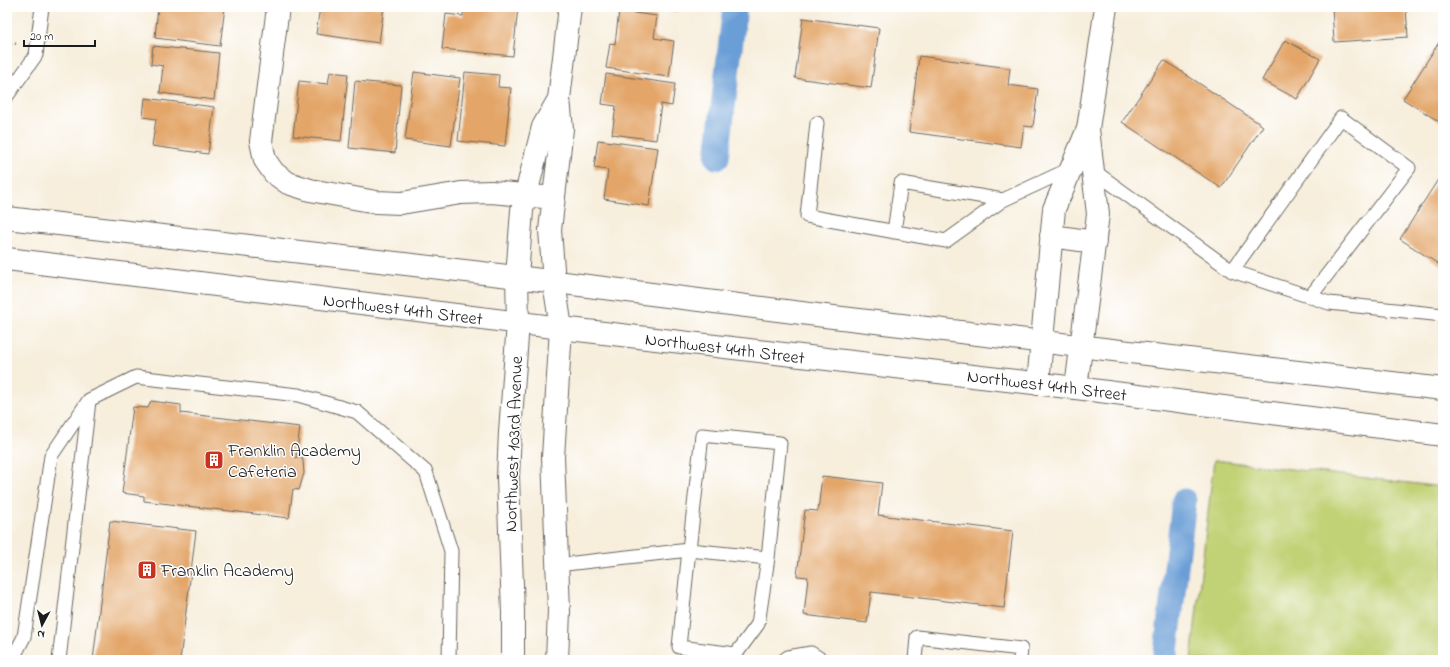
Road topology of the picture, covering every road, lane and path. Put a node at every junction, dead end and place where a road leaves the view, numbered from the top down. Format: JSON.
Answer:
{"nodes":[{"id":1,"x":42,"y":7,"type":"edge"},
{"id":2,"x":278,"y":7,"type":"edge"},
{"id":3,"x":570,"y":7,"type":"edge"},
{"id":4,"x":1106,"y":7,"type":"edge"},
{"id":5,"x":7,"y":96,"type":"edge"},
{"id":6,"x":559,"y":99,"type":"junction"},
{"id":7,"x":817,"y":123,"type":"dead end"},
{"id":8,"x":1088,"y":129,"type":"junction"},
{"id":9,"x":1070,"y":167,"type":"junction"},
{"id":10,"x":1094,"y":171,"type":"junction"},
{"id":11,"x":526,"y":195,"type":"junction"},
{"id":12,"x":554,"y":198,"type":"junction"},
{"id":13,"x":1003,"y":200,"type":"junction"},
{"id":14,"x":7,"y":218,"type":"edge"},
{"id":15,"x":894,"y":232,"type":"junction"},
{"id":16,"x":1051,"y":236,"type":"junction"},
{"id":17,"x":1095,"y":242,"type":"junction"},
{"id":18,"x":7,"y":259,"type":"edge"},
{"id":19,"x":1232,"y":271,"type":"junction"},
{"id":20,"x":517,"y":276,"type":"junction"},
{"id":21,"x":554,"y":282,"type":"junction"},
{"id":22,"x":1310,"y":297,"type":"junction"},
{"id":23,"x":1443,"y":315,"type":"edge"},
{"id":24,"x":518,"y":323,"type":"junction"},
{"id":25,"x":561,"y":328,"type":"junction"},
{"id":26,"x":1042,"y":341,"type":"junction"},
{"id":27,"x":1082,"y":346,"type":"junction"},
{"id":28,"x":1038,"y":384,"type":"junction"},
{"id":29,"x":1076,"y":388,"type":"junction"},
{"id":30,"x":1443,"y":389,"type":"edge"},
{"id":31,"x":89,"y":400,"type":"junction"},
{"id":32,"x":1443,"y":435,"type":"edge"},
{"id":33,"x":689,"y":550,"type":"junction"},
{"id":34,"x":768,"y":558,"type":"junction"},
{"id":35,"x":557,"y":565,"type":"junction"},
{"id":36,"x":12,"y":660,"type":"edge"},
{"id":37,"x":59,"y":660,"type":"edge"},
{"id":38,"x":449,"y":660,"type":"edge"},
{"id":39,"x":513,"y":660,"type":"edge"},
{"id":40,"x":557,"y":660,"type":"edge"},
{"id":41,"x":784,"y":660,"type":"edge"},
{"id":42,"x":822,"y":660,"type":"edge"},
{"id":43,"x":915,"y":660,"type":"edge"},
{"id":44,"x":1020,"y":660,"type":"edge"}],
"edges":[{"from":1,"to":5,"type":"lane"},
{"from":2,"to":11,"type":"street"},
{"from":3,"to":6,"type":"street"},
{"from":4,"to":8,"type":"street"},
{"from":6,"to":11,"type":"street","name":"Northwest 103rd Avenue"},
{"from":6,"to":12,"type":"street"},
{"from":7,"to":15,"type":"lane"},
{"from":8,"to":9,"type":"street"},
{"from":8,"to":10,"type":"street"},
{"from":9,"to":10,"type":"lane"},
{"from":9,"to":13,"type":"lane"},
{"from":9,"to":16,"type":"street"},
{"from":10,"to":17,"type":"street"},
{"from":10,"to":19,"type":"lane"},
{"from":11,"to":12,"type":"street"},
{"from":11,"to":20,"type":"street","name":"Northwest 103rd Avenue"},
{"from":12,"to":21,"type":"street"},
{"from":13,"to":15,"type":"lane"},
{"from":13,"to":15,"type":"lane"},
{"from":14,"to":20,"type":"street"},
{"from":16,"to":17,"type":"street"},
{"from":16,"to":26,"type":"street"},
{"from":17,"to":27,"type":"street"},
{"from":18,"to":24,"type":"street","name":"Northwest 44th Street"},
{"from":19,"to":22,"type":"lane"},
{"from":19,"to":22,"type":"lane"},
{"from":20,"to":21,"type":"street"},
{"from":20,"to":24,"type":"street","name":"Northwest 103rd Avenue"},
{"from":21,"to":25,"type":"street"},
{"from":21,"to":26,"type":"street"},
{"from":22,"to":23,"type":"lane"},
{"from":24,"to":25,"type":"street","name":"Northwest 44th Street"},
{"from":24,"to":39,"type":"street","name":"Northwest 103rd Avenue"},
{"from":25,"to":28,"type":"street","name":"Northwest 44th Street"},
{"from":25,"to":35,"type":"street"},
{"from":26,"to":27,"type":"street"},
{"from":26,"to":28,"type":"street"},
{"from":27,"to":29,"type":"street"},
{"from":27,"to":30,"type":"street"},
{"from":28,"to":29,"type":"street","name":"Northwest 44th Street"},
{"from":29,"to":32,"type":"street","name":"Northwest 44th Street"},
{"from":31,"to":36,"type":"lane"},
{"from":31,"to":37,"type":"lane"},
{"from":31,"to":38,"type":"lane"},
{"from":33,"to":34,"type":"lane"},
{"from":33,"to":34,"type":"lane"},
{"from":33,"to":34,"type":"lane"},
{"from":33,"to":35,"type":"lane"},
{"from":35,"to":40,"type":"street"},
{"from":41,"to":42,"type":"lane"},
{"from":43,"to":44,"type":"lane"}]}
